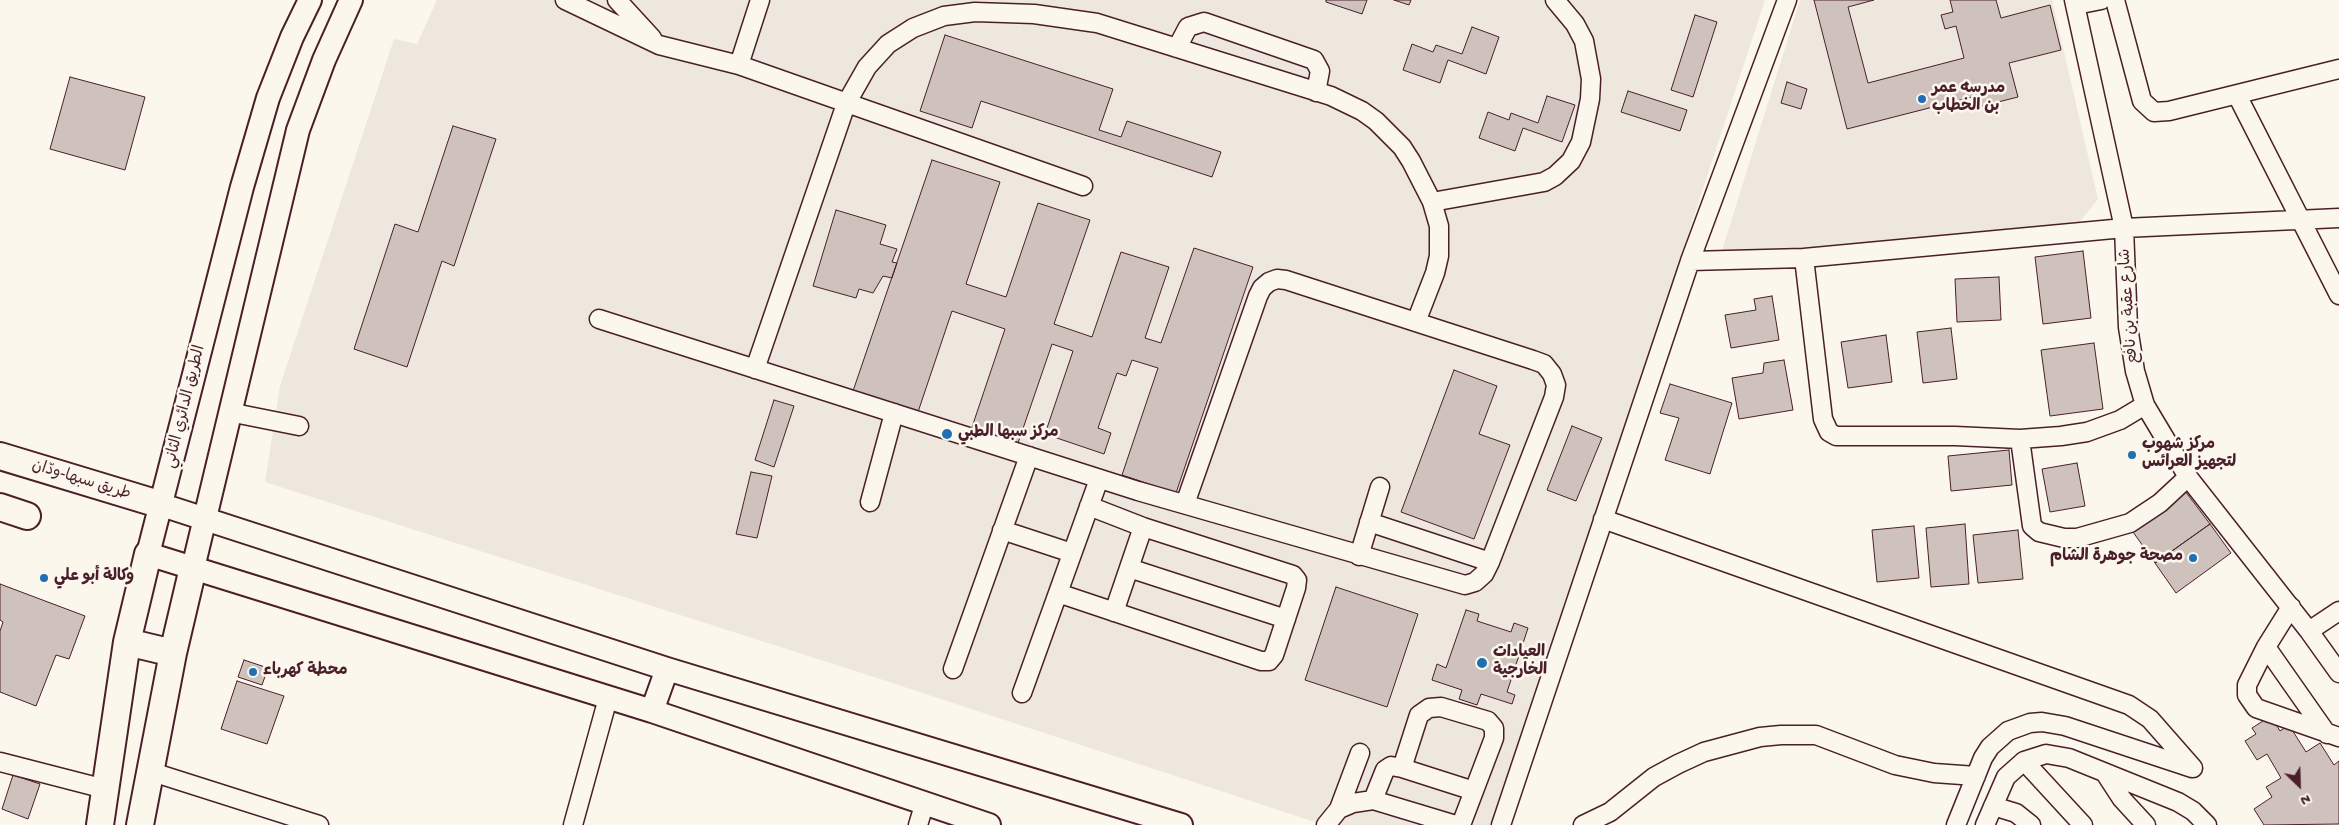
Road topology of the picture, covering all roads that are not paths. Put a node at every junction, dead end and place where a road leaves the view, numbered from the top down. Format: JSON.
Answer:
{"nodes":[{"id":1,"x":310,"y":0,"type":"edge"},
{"id":2,"x":351,"y":0,"type":"edge"},
{"id":3,"x":565,"y":0,"type":"edge"},
{"id":4,"x":617,"y":0,"type":"edge"},
{"id":5,"x":760,"y":0,"type":"edge"},
{"id":6,"x":1555,"y":0,"type":"edge"},
{"id":7,"x":1787,"y":0,"type":"edge"},
{"id":8,"x":2102,"y":0,"type":"edge"},
{"id":9,"x":2115,"y":0,"type":"edge"},
{"id":10,"x":2075,"y":2,"type":"edge"},
{"id":11,"x":659,"y":45,"type":"junction"},
{"id":12,"x":1177,"y":48,"type":"junction"},
{"id":13,"x":739,"y":65,"type":"junction"},
{"id":14,"x":2339,"y":69,"type":"edge"},
{"id":15,"x":1316,"y":92,"type":"junction"},
{"id":16,"x":2237,"y":95,"type":"junction"},
{"id":17,"x":846,"y":104,"type":"junction"},
{"id":18,"x":1083,"y":186,"type":"dead end"},
{"id":19,"x":1432,"y":202,"type":"junction"},
{"id":20,"x":2339,"y":218,"type":"edge"},
{"id":21,"x":2300,"y":219,"type":"junction"},
{"id":22,"x":2124,"y":228,"type":"junction"},
{"id":23,"x":1804,"y":258,"type":"junction"},
{"id":24,"x":1690,"y":261,"type":"junction"},
{"id":25,"x":2339,"y":295,"type":"edge"},
{"id":26,"x":599,"y":319,"type":"dead end"},
{"id":27,"x":1416,"y":322,"type":"junction"},
{"id":28,"x":755,"y":369,"type":"junction"},
{"id":29,"x":2145,"y":405,"type":"junction"},
{"id":30,"x":229,"y":412,"type":"junction"},
{"id":31,"x":894,"y":413,"type":"junction"},
{"id":32,"x":299,"y":426,"type":"dead end"},
{"id":33,"x":2020,"y":439,"type":"junction"},
{"id":34,"x":0,"y":456,"type":"edge"},
{"id":35,"x":1029,"y":456,"type":"junction"},
{"id":36,"x":2188,"y":477,"type":"junction"},
{"id":37,"x":1099,"y":479,"type":"junction"},
{"id":38,"x":1380,"y":487,"type":"dead end"},
{"id":39,"x":870,"y":502,"type":"dead end"},
{"id":40,"x":1185,"y":504,"type":"junction"},
{"id":41,"x":162,"y":505,"type":"junction"},
{"id":42,"x":1089,"y":506,"type":"junction"},
{"id":43,"x":0,"y":507,"type":"edge"},
{"id":44,"x":27,"y":516,"type":"dead end"},
{"id":45,"x":205,"y":517,"type":"junction"},
{"id":46,"x":1603,"y":519,"type":"junction"},
{"id":47,"x":1370,"y":522,"type":"junction"},
{"id":48,"x":1143,"y":527,"type":"junction"},
{"id":49,"x":1002,"y":530,"type":"junction"},
{"id":50,"x":1072,"y":553,"type":"junction"},
{"id":51,"x":148,"y":554,"type":"junction"},
{"id":52,"x":1359,"y":556,"type":"junction"},
{"id":53,"x":1490,"y":562,"type":"junction"},
{"id":54,"x":192,"y":568,"type":"junction"},
{"id":55,"x":1129,"y":568,"type":"junction"},
{"id":56,"x":1058,"y":593,"type":"junction"},
{"id":57,"x":2290,"y":607,"type":"junction"},
{"id":58,"x":2339,"y":611,"type":"edge"},
{"id":59,"x":1114,"y":612,"type":"junction"},
{"id":60,"x":1286,"y":619,"type":"junction"},
{"id":61,"x":2309,"y":631,"type":"junction"},
{"id":62,"x":127,"y":642,"type":"junction"},
{"id":63,"x":2266,"y":648,"type":"junction"},
{"id":64,"x":173,"y":653,"type":"junction"},
{"id":65,"x":2333,"y":653,"type":"edge"},
{"id":66,"x":667,"y":669,"type":"junction"},
{"id":67,"x":953,"y":669,"type":"dead end"},
{"id":68,"x":2339,"y":673,"type":"edge"},
{"id":69,"x":1022,"y":693,"type":"dead end"},
{"id":70,"x":608,"y":698,"type":"junction"},
{"id":71,"x":652,"y":710,"type":"junction"},
{"id":72,"x":2333,"y":736,"type":"edge"},
{"id":73,"x":1360,"y":753,"type":"dead end"},
{"id":74,"x":2024,"y":761,"type":"junction"},
{"id":75,"x":0,"y":762,"type":"edge"},
{"id":76,"x":1402,"y":768,"type":"junction"},
{"id":77,"x":149,"y":771,"type":"junction"},
{"id":78,"x":2106,"y":773,"type":"junction"},
{"id":79,"x":1976,"y":776,"type":"junction"},
{"id":80,"x":105,"y":789,"type":"junction"},
{"id":81,"x":1474,"y":791,"type":"junction"},
{"id":82,"x":1373,"y":800,"type":"junction"},
{"id":83,"x":925,"y":802,"type":"junction"},
{"id":84,"x":1993,"y":806,"type":"junction"},
{"id":85,"x":1339,"y":809,"type":"junction"},
{"id":86,"x":100,"y":825,"type":"edge"},
{"id":87,"x":140,"y":825,"type":"edge"},
{"id":88,"x":319,"y":825,"type":"edge"},
{"id":89,"x":574,"y":825,"type":"edge"},
{"id":90,"x":918,"y":825,"type":"edge"},
{"id":91,"x":989,"y":825,"type":"edge"},
{"id":92,"x":1181,"y":825,"type":"edge"},
{"id":93,"x":1326,"y":825,"type":"edge"},
{"id":94,"x":1456,"y":825,"type":"edge"},
{"id":95,"x":1460,"y":825,"type":"edge"},
{"id":96,"x":1501,"y":825,"type":"edge"},
{"id":97,"x":1583,"y":825,"type":"edge"},
{"id":98,"x":1956,"y":825,"type":"edge"},
{"id":99,"x":1985,"y":825,"type":"edge"},
{"id":100,"x":2031,"y":825,"type":"edge"},
{"id":101,"x":2083,"y":825,"type":"edge"},
{"id":102,"x":2146,"y":825,"type":"edge"},
{"id":103,"x":2207,"y":825,"type":"edge"}],
"edges":[{"from":1,"to":41,"type":"main road","name":"الطريق الدائري الثاني"},
{"from":2,"to":30,"type":"main road"},
{"from":3,"to":11,"type":"street"},
{"from":4,"to":11,"type":"street"},
{"from":5,"to":13,"type":"street"},
{"from":6,"to":19,"type":"street"},
{"from":7,"to":24,"type":"street"},
{"from":8,"to":10,"type":"street"},
{"from":9,"to":16,"type":"street"},
{"from":10,"to":22,"type":"street","name":"شارع عقبة بن نافع"},
{"from":11,"to":13,"type":"street"},
{"from":12,"to":15,"type":"street"},
{"from":12,"to":15,"type":"street"},
{"from":12,"to":17,"type":"street"},
{"from":13,"to":17,"type":"street"},
{"from":14,"to":16,"type":"street"},
{"from":15,"to":19,"type":"street"},
{"from":16,"to":21,"type":"street"},
{"from":17,"to":18,"type":"street"},
{"from":17,"to":28,"type":"street"},
{"from":19,"to":27,"type":"street"},
{"from":20,"to":21,"type":"street"},
{"from":21,"to":22,"type":"street"},
{"from":21,"to":25,"type":"street"},
{"from":22,"to":23,"type":"street"},
{"from":22,"to":29,"type":"street","name":"شارع عقبة بن نافع"},
{"from":23,"to":24,"type":"street"},
{"from":23,"to":33,"type":"street"},
{"from":24,"to":46,"type":"street"},
{"from":26,"to":28,"type":"street"},
{"from":27,"to":40,"type":"street"},
{"from":27,"to":53,"type":"street"},
{"from":28,"to":31,"type":"street"},
{"from":29,"to":33,"type":"street"},
{"from":29,"to":36,"type":"street","name":"شارع عقبة بن نافع"},
{"from":30,"to":32,"type":"street"},
{"from":30,"to":45,"type":"main road"},
{"from":31,"to":35,"type":"street"},
{"from":31,"to":39,"type":"street"},
{"from":33,"to":36,"type":"street"},
{"from":34,"to":41,"type":"highway","name":"طريق سبها-ودّان"},
{"from":35,"to":37,"type":"street"},
{"from":35,"to":49,"type":"street"},
{"from":36,"to":57,"type":"street","name":"شارع عقبة بن نافع"},
{"from":37,"to":40,"type":"street"},
{"from":37,"to":42,"type":"street"},
{"from":38,"to":47,"type":"street"},
{"from":40,"to":52,"type":"street"},
{"from":41,"to":45,"type":"main road"},
{"from":41,"to":51,"type":"main road","name":"الطريق الدائري الثاني"},
{"from":42,"to":48,"type":"street"},
{"from":42,"to":50,"type":"street"},
{"from":43,"to":44,"type":"highway"},
{"from":45,"to":54,"type":"main road"},
{"from":45,"to":66,"type":"main road"},
{"from":46,"to":79,"type":"street"},
{"from":46,"to":96,"type":"street"},
{"from":47,"to":52,"type":"street"},
{"from":47,"to":53,"type":"street"},
{"from":48,"to":55,"type":"street"},
{"from":48,"to":60,"type":"street"},
{"from":49,"to":50,"type":"street"},
{"from":49,"to":67,"type":"street"},
{"from":50,"to":56,"type":"street"},
{"from":51,"to":54,"type":"main road"},
{"from":51,"to":62,"type":"highway","name":"الطريق الدائري الثاني"},
{"from":52,"to":53,"type":"street"},
{"from":54,"to":64,"type":"highway"},
{"from":54,"to":70,"type":"main road"},
{"from":55,"to":59,"type":"street"},
{"from":55,"to":60,"type":"street"},
{"from":56,"to":59,"type":"street"},
{"from":56,"to":69,"type":"street"},
{"from":57,"to":61,"type":"street","name":"شارع عقبة بن نافع"},
{"from":57,"to":63,"type":"street"},
{"from":58,"to":61,"type":"street"},
{"from":59,"to":60,"type":"street"},
{"from":61,"to":65,"type":"street","name":"شارع عقبة بن نافع"},
{"from":62,"to":64,"type":"highway"},
{"from":62,"to":80,"type":"highway","name":"الطريق الدائري الثاني"},
{"from":63,"to":72,"type":"street"},
{"from":63,"to":72,"type":"street"},
{"from":64,"to":77,"type":"highway"},
{"from":65,"to":68,"type":"street","name":"شارع عقبة بن نافع"},
{"from":66,"to":71,"type":"main road"},
{"from":66,"to":92,"type":"main road"},
{"from":70,"to":71,"type":"main road"},
{"from":70,"to":89,"type":"street"},
{"from":71,"to":83,"type":"main road"},
{"from":73,"to":85,"type":"street"},
{"from":74,"to":78,"type":"street"},
{"from":74,"to":84,"type":"street"},
{"from":74,"to":101,"type":"street"},
{"from":75,"to":80,"type":"street"},
{"from":76,"to":81,"type":"street"},
{"from":76,"to":81,"type":"street"},
{"from":76,"to":82,"type":"street"},
{"from":77,"to":87,"type":"highway"},
{"from":77,"to":88,"type":"street"},
{"from":78,"to":102,"type":"street"},
{"from":78,"to":103,"type":"street"},
{"from":79,"to":97,"type":"street"},
{"from":79,"to":98,"type":"street"},
{"from":80,"to":86,"type":"highway","name":"الطريق الدائري الثاني"},
{"from":81,"to":95,"type":"street"},
{"from":82,"to":85,"type":"street"},
{"from":82,"to":94,"type":"street"},
{"from":83,"to":90,"type":"street"},
{"from":83,"to":91,"type":"main road"},
{"from":84,"to":99,"type":"street"},
{"from":84,"to":100,"type":"street"},
{"from":85,"to":93,"type":"street"}]}
